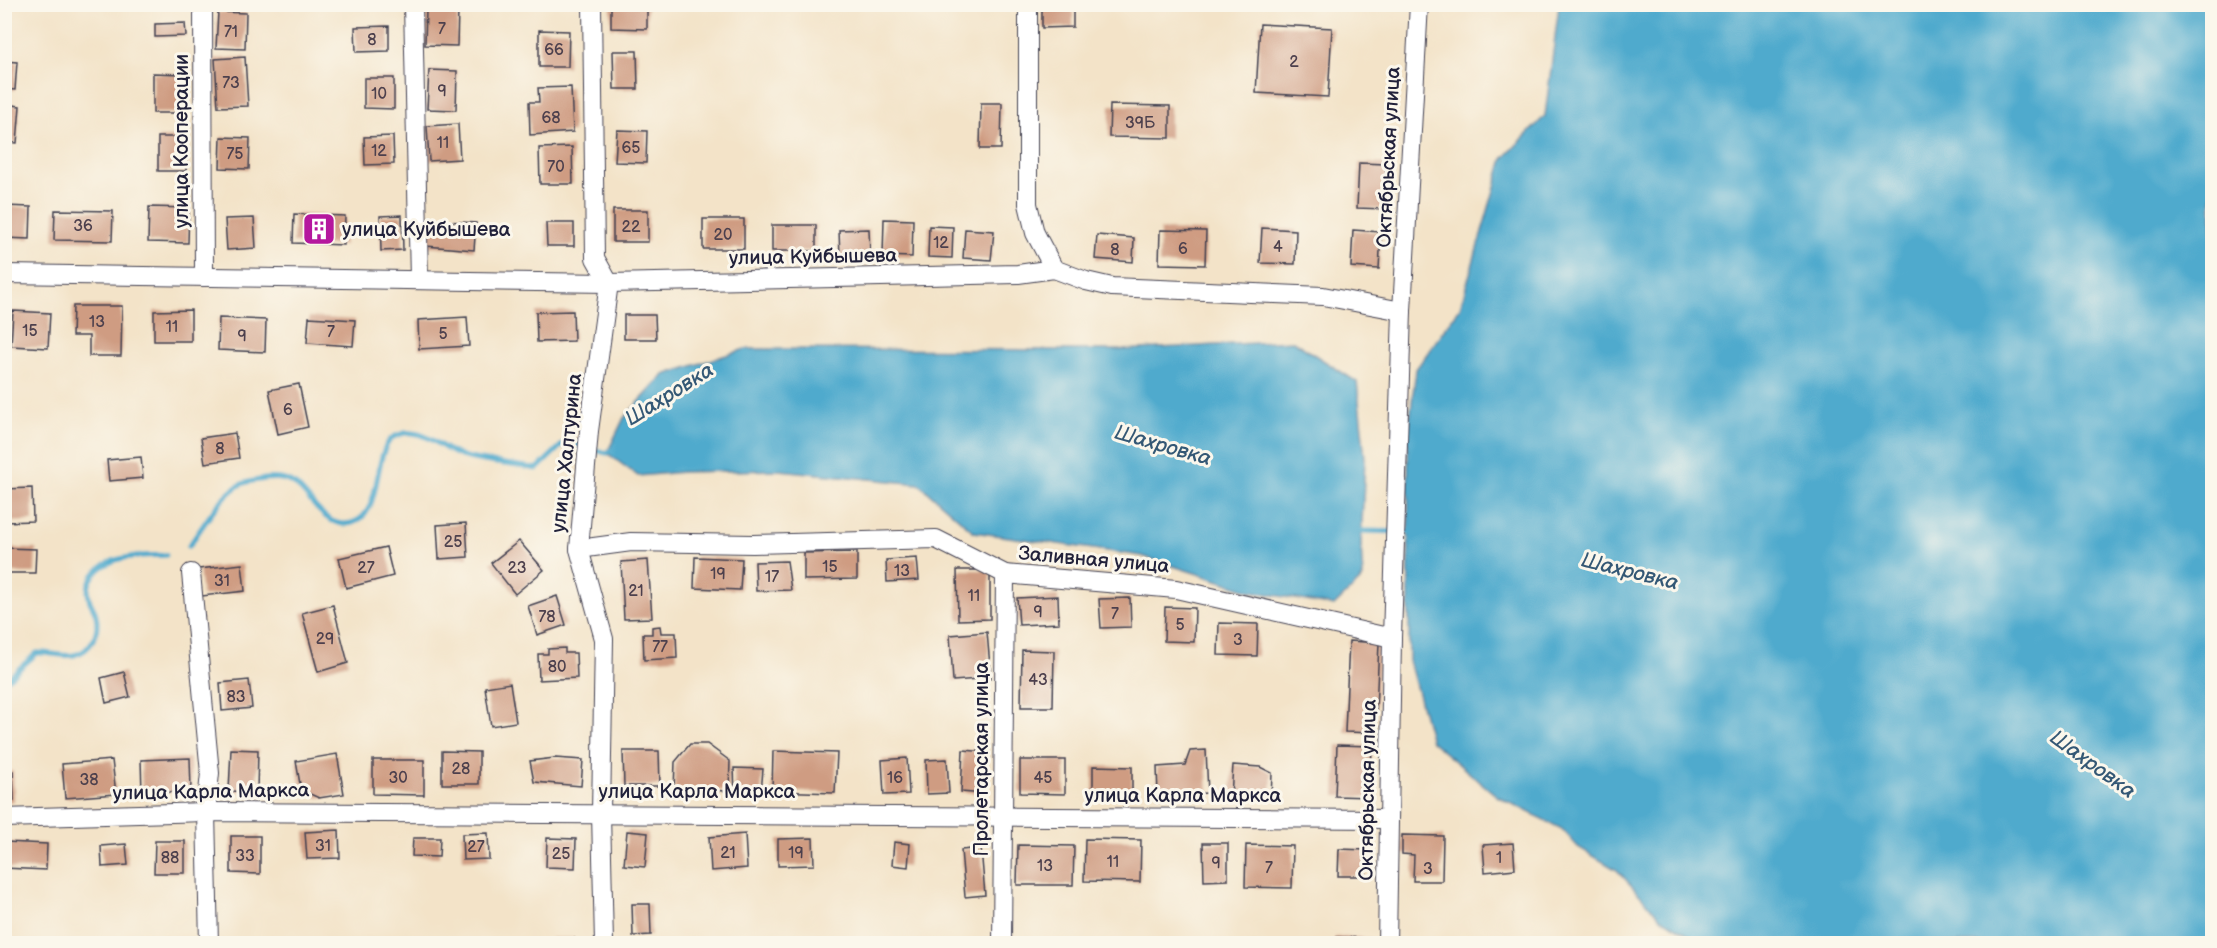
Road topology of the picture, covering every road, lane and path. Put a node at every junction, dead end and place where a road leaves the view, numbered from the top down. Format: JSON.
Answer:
{"nodes":[{"id":1,"x":203,"y":4,"type":"edge"},
{"id":2,"x":413,"y":4,"type":"edge"},
{"id":3,"x":592,"y":4,"type":"edge"},
{"id":4,"x":1028,"y":4,"type":"edge"},
{"id":5,"x":1419,"y":4,"type":"edge"},
{"id":6,"x":1054,"y":268,"type":"junction"},
{"id":7,"x":4,"y":274,"type":"edge"},
{"id":8,"x":204,"y":277,"type":"junction"},
{"id":9,"x":419,"y":280,"type":"junction"},
{"id":10,"x":609,"y":283,"type":"junction"},
{"id":11,"x":1402,"y":311,"type":"junction"},
{"id":12,"x":579,"y":549,"type":"junction"},
{"id":13,"x":191,"y":573,"type":"dead end"},
{"id":14,"x":1005,"y":574,"type":"junction"},
{"id":15,"x":1392,"y":638,"type":"junction"},
{"id":16,"x":206,"y":812,"type":"junction"},
{"id":17,"x":601,"y":813,"type":"junction"},
{"id":18,"x":1003,"y":816,"type":"junction"},
{"id":19,"x":4,"y":818,"type":"edge"},
{"id":20,"x":1389,"y":819,"type":"junction"},
{"id":21,"x":209,"y":944,"type":"edge"},
{"id":22,"x":604,"y":944,"type":"edge"},
{"id":23,"x":1002,"y":944,"type":"edge"},
{"id":24,"x":1387,"y":944,"type":"edge"}],
"edges":[{"from":1,"to":8,"type":"street","name":"улица Кооперации"},
{"from":2,"to":9,"type":"street"},
{"from":3,"to":10,"type":"street"},
{"from":4,"to":6,"type":"street"},
{"from":5,"to":11,"type":"street","name":"Октябрьская улица"},
{"from":6,"to":10,"type":"street","name":"улица Куйбышева"},
{"from":6,"to":11,"type":"street"},
{"from":7,"to":8,"type":"street","name":"улица Куйбышева"},
{"from":8,"to":9,"type":"street","name":"улица Куйбышева"},
{"from":9,"to":10,"type":"street","name":"улица Куйбышева"},
{"from":10,"to":12,"type":"street","name":"улица Халтурина"},
{"from":11,"to":15,"type":"street","name":"Октябрьская улица"},
{"from":12,"to":14,"type":"street","name":"Заливная улица"},
{"from":12,"to":17,"type":"street","name":"улица Халтурина"},
{"from":13,"to":16,"type":"street"},
{"from":14,"to":15,"type":"street","name":"Заливная улица"},
{"from":14,"to":18,"type":"street","name":"Пролетарская улица"},
{"from":15,"to":20,"type":"street","name":"Октябрьская улица"},
{"from":16,"to":17,"type":"street","name":"улица Карла Маркса"},
{"from":16,"to":19,"type":"street","name":"улица Карла Маркса"},
{"from":16,"to":21,"type":"street"},
{"from":17,"to":18,"type":"street","name":"улица Карла Маркса"},
{"from":17,"to":22,"type":"street","name":"улица Халтурина"},
{"from":18,"to":20,"type":"street","name":"улица Карла Маркса"},
{"from":18,"to":23,"type":"street","name":"Пролетарская улица"},
{"from":20,"to":24,"type":"street","name":"Октябрьская улица"}]}
